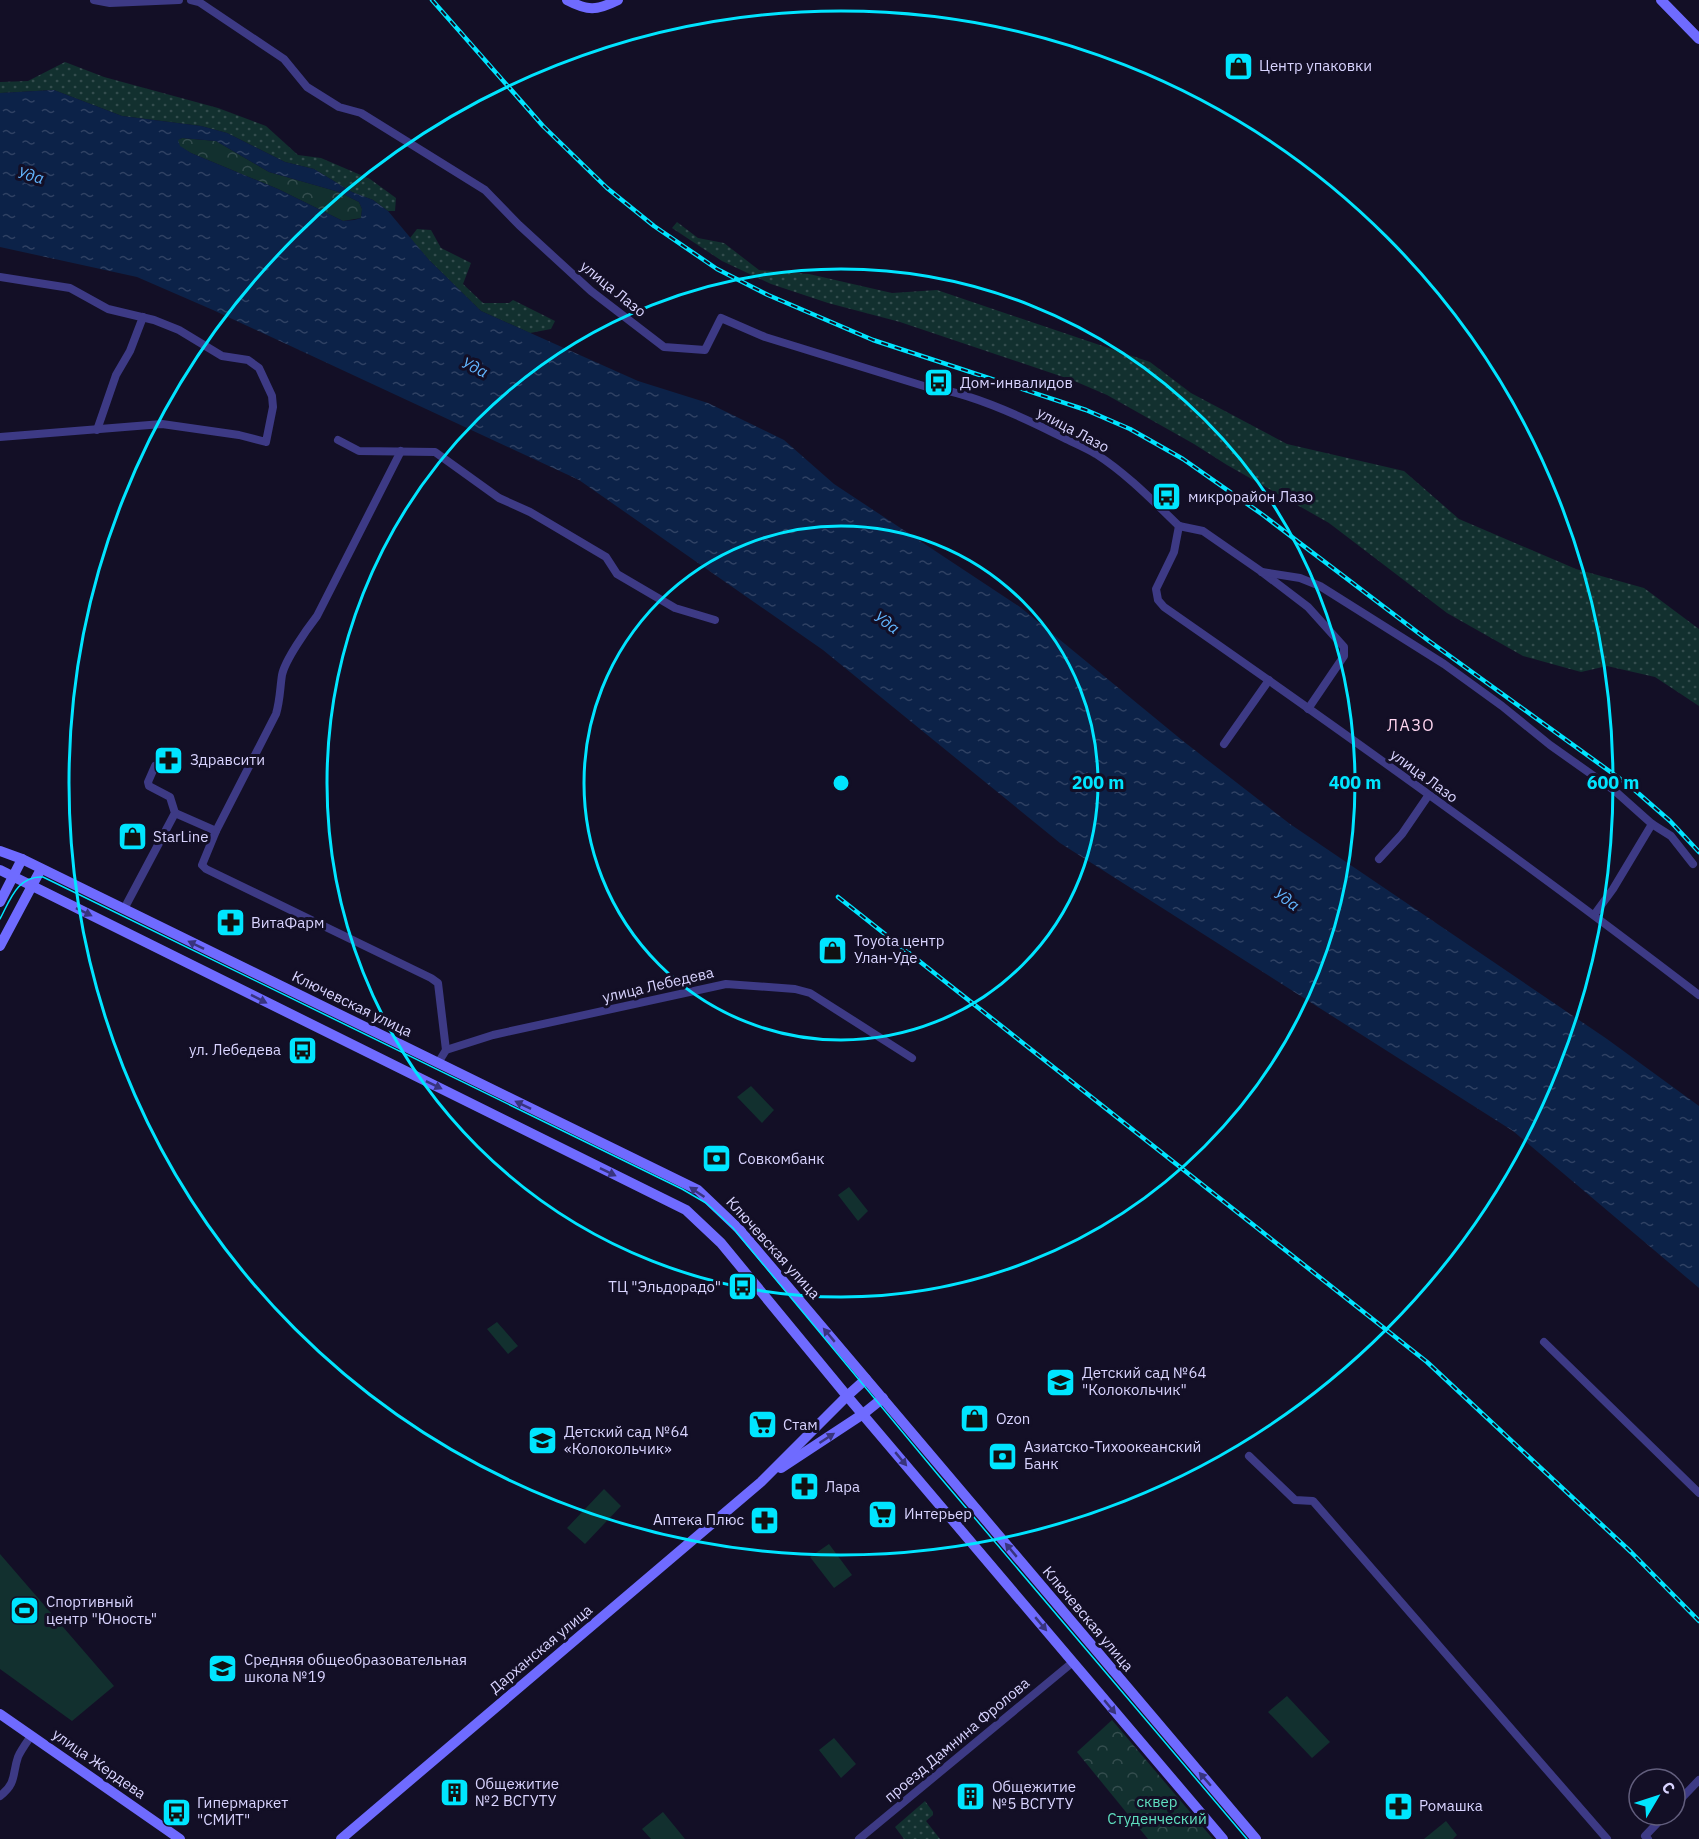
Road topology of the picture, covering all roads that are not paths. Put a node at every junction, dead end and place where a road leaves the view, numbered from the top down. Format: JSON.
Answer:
{"nodes":[{"id":1,"x":94,"y":0,"type":"edge"},
{"id":2,"x":179,"y":0,"type":"edge"},
{"id":3,"x":191,"y":0,"type":"edge"},
{"id":4,"x":567,"y":0,"type":"edge"},
{"id":5,"x":618,"y":0,"type":"edge"},
{"id":6,"x":1661,"y":0,"type":"edge"},
{"id":7,"x":1699,"y":39,"type":"edge"},
{"id":8,"x":0,"y":277,"type":"edge"},
{"id":9,"x":143,"y":317,"type":"junction"},
{"id":10,"x":98,"y":430,"type":"junction"},
{"id":11,"x":0,"y":437,"type":"edge"},
{"id":12,"x":338,"y":440,"type":"dead end"},
{"id":13,"x":401,"y":451,"type":"junction"},
{"id":14,"x":1179,"y":526,"type":"junction"},
{"id":15,"x":1263,"y":572,"type":"junction"},
{"id":16,"x":715,"y":620,"type":"dead end"},
{"id":17,"x":1269,"y":680,"type":"junction"},
{"id":18,"x":1308,"y":709,"type":"junction"},
{"id":19,"x":1224,"y":744,"type":"dead end"},
{"id":20,"x":155,"y":766,"type":"dead end"},
{"id":21,"x":1428,"y":796,"type":"junction"},
{"id":22,"x":175,"y":813,"type":"junction"},
{"id":23,"x":1652,"y":824,"type":"junction"},
{"id":24,"x":216,"y":831,"type":"junction"},
{"id":25,"x":0,"y":851,"type":"edge"},
{"id":26,"x":1379,"y":859,"type":"dead end"},
{"id":27,"x":32,"y":864,"type":"junction"},
{"id":28,"x":1693,"y":864,"type":"dead end"},
{"id":29,"x":0,"y":870,"type":"edge"},
{"id":30,"x":12,"y":876,"type":"junction"},
{"id":31,"x":32,"y":886,"type":"junction"},
{"id":32,"x":0,"y":902,"type":"edge"},
{"id":33,"x":124,"y":909,"type":"junction"},
{"id":34,"x":1594,"y":915,"type":"junction"},
{"id":35,"x":0,"y":946,"type":"edge"},
{"id":36,"x":1699,"y":994,"type":"edge"},
{"id":37,"x":446,"y":1050,"type":"junction"},
{"id":38,"x":912,"y":1058,"type":"dead end"},
{"id":39,"x":438,"y":1063,"type":"junction"},
{"id":40,"x":1544,"y":1342,"type":"dead end"},
{"id":41,"x":866,"y":1379,"type":"junction"},
{"id":42,"x":847,"y":1396,"type":"junction"},
{"id":43,"x":883,"y":1398,"type":"junction"},
{"id":44,"x":863,"y":1414,"type":"junction"},
{"id":45,"x":1249,"y":1456,"type":"dead end"},
{"id":46,"x":760,"y":1482,"type":"junction"},
{"id":47,"x":1699,"y":1493,"type":"edge"},
{"id":48,"x":1073,"y":1662,"type":"junction"},
{"id":49,"x":0,"y":1714,"type":"edge"},
{"id":50,"x":31,"y":1736,"type":"junction"},
{"id":51,"x":1699,"y":1780,"type":"edge"},
{"id":52,"x":1687,"y":1792,"type":"edge"},
{"id":53,"x":0,"y":1796,"type":"edge"},
{"id":54,"x":180,"y":1839,"type":"edge"},
{"id":55,"x":341,"y":1839,"type":"edge"},
{"id":56,"x":859,"y":1839,"type":"edge"},
{"id":57,"x":1223,"y":1839,"type":"edge"},
{"id":58,"x":1257,"y":1839,"type":"edge"},
{"id":59,"x":1607,"y":1839,"type":"edge"}],
"edges":[{"from":1,"to":2,"type":"street"},
{"from":3,"to":14,"type":"street","name":"улица Лазо"},
{"from":4,"to":5,"type":"main road"},
{"from":6,"to":7,"type":"main road"},
{"from":8,"to":9,"type":"street"},
{"from":9,"to":10,"type":"street"},
{"from":9,"to":10,"type":"street"},
{"from":10,"to":11,"type":"street"},
{"from":12,"to":13,"type":"street"},
{"from":13,"to":16,"type":"street"},
{"from":13,"to":24,"type":"street"},
{"from":14,"to":15,"type":"street"},
{"from":14,"to":17,"type":"street","name":"улица Лазо"},
{"from":15,"to":18,"type":"street"},
{"from":15,"to":23,"type":"street"},
{"from":17,"to":18,"type":"street","name":"улица Лазо"},
{"from":17,"to":19,"type":"street"},
{"from":18,"to":21,"type":"street","name":"улица Лазо"},
{"from":20,"to":22,"type":"street"},
{"from":21,"to":26,"type":"street"},
{"from":21,"to":34,"type":"street","name":"улица Лазо"},
{"from":22,"to":24,"type":"street"},
{"from":22,"to":33,"type":"street"},
{"from":23,"to":28,"type":"street"},
{"from":23,"to":34,"type":"street"},
{"from":24,"to":37,"type":"street"},
{"from":25,"to":27,"type":"main road","name":"Ключевская улица"},
{"from":27,"to":30,"type":"main road"},
{"from":27,"to":31,"type":"main road"},
{"from":27,"to":33,"type":"main road","name":"Ключевская улица"},
{"from":29,"to":30,"type":"main road"},
{"from":30,"to":31,"type":"main road"},
{"from":30,"to":32,"type":"main road"},
{"from":31,"to":35,"type":"main road"},
{"from":31,"to":42,"type":"main road","one_way":true},
{"from":39,"to":33,"type":"main road","name":"Ключевская улица","one_way":true},
{"from":34,"to":36,"type":"street","name":"улица Лазо"},
{"from":37,"to":38,"type":"street","name":"улица Лебедева"},
{"from":37,"to":39,"type":"street"},
{"from":41,"to":39,"type":"main road","name":"Ключевская улица","one_way":true},
{"from":40,"to":47,"type":"street"},
{"from":41,"to":42,"type":"main road","name":"Дарханская улица"},
{"from":41,"to":43,"type":"main road","name":"Ключевская улица"},
{"from":42,"to":44,"type":"main road"},
{"from":42,"to":46,"type":"main road","name":"Дарханская улица"},
{"from":43,"to":44,"type":"main road","name":"Дарханская улица"},
{"from":58,"to":43,"type":"main road","name":"Ключевская улица","one_way":true},
{"from":46,"to":44,"type":"main road","name":"Дарханская улица","one_way":true},
{"from":44,"to":48,"type":"main road","one_way":true},
{"from":45,"to":59,"type":"street"},
{"from":46,"to":55,"type":"main road","name":"Дарханская улица"},
{"from":48,"to":56,"type":"street","name":"проезд Дамнина Фролова"},
{"from":48,"to":57,"type":"main road","one_way":true},
{"from":49,"to":50,"type":"main road","name":"улица Жердева"},
{"from":50,"to":53,"type":"street"},
{"from":50,"to":54,"type":"main road","name":"улица Жердева"},
{"from":51,"to":52,"type":"street"}]}
